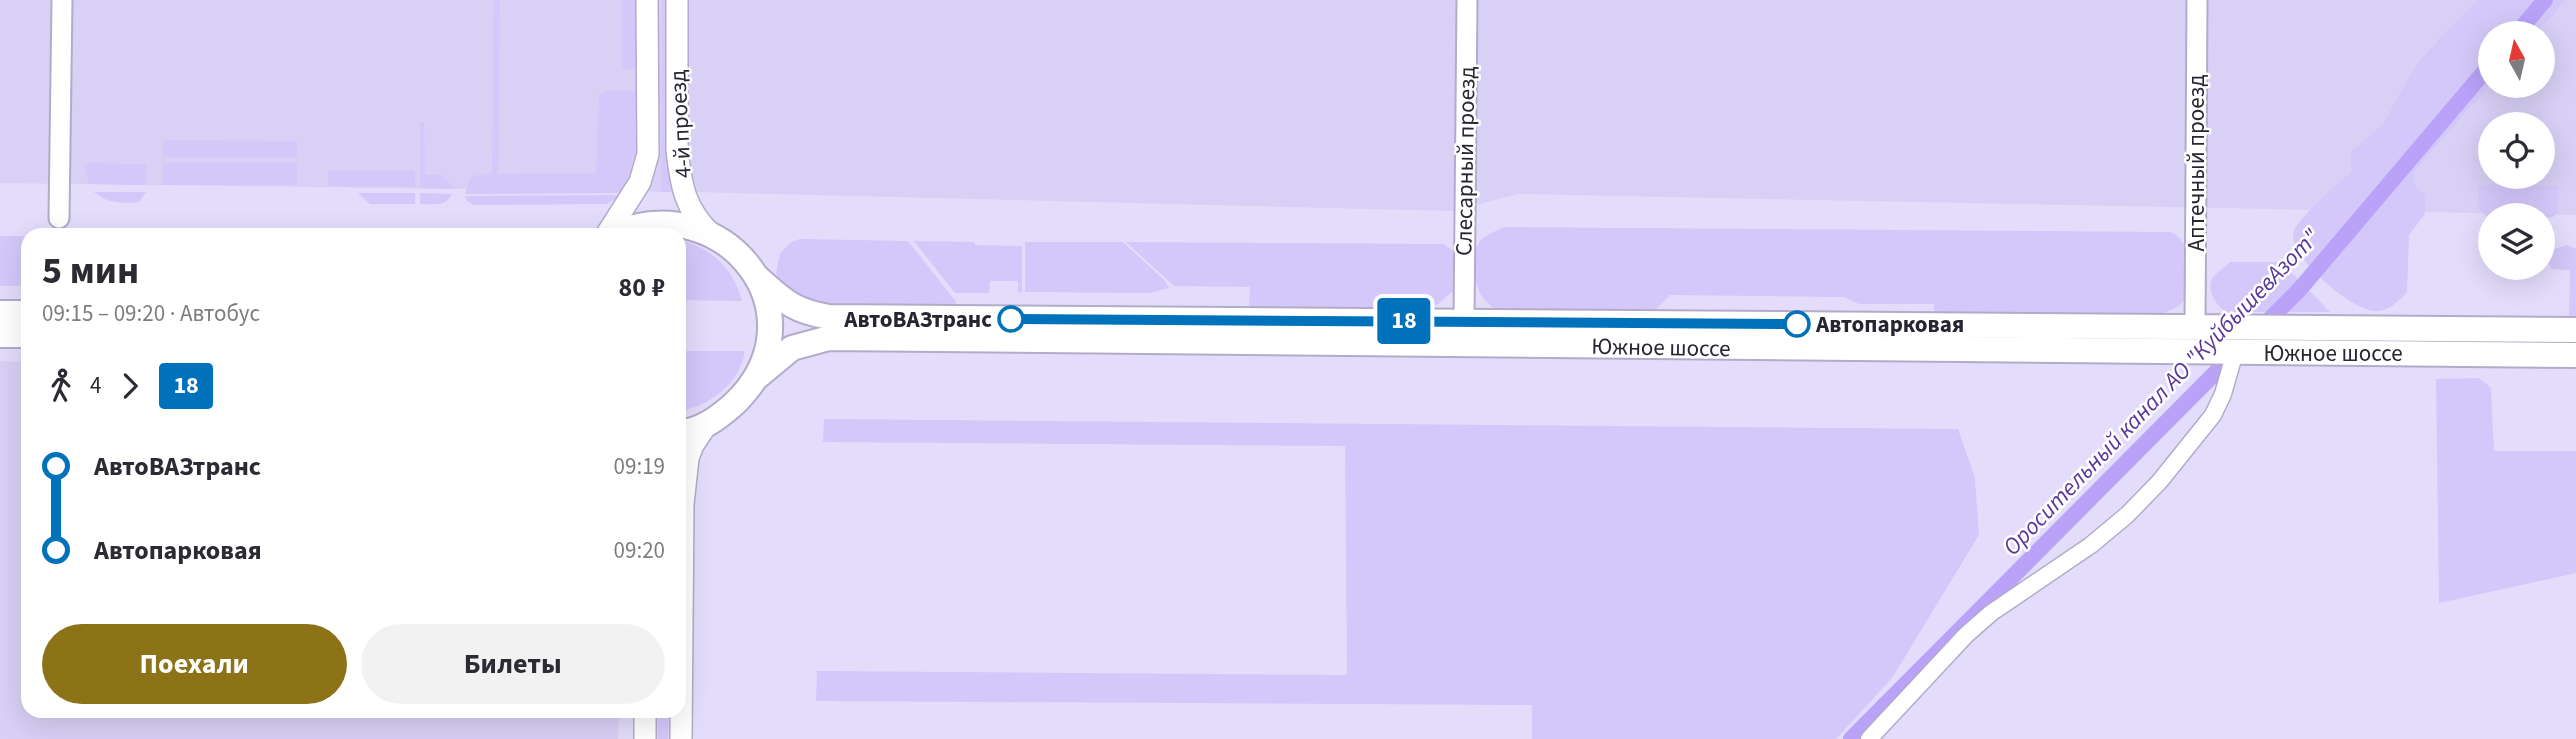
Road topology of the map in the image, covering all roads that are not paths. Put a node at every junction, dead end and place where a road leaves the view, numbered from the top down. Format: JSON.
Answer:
{"nodes":[{"id":1,"x":62,"y":0,"type":"edge"},
{"id":2,"x":647,"y":0,"type":"edge"},
{"id":3,"x":677,"y":0,"type":"edge"},
{"id":4,"x":1467,"y":0,"type":"edge"},
{"id":5,"x":2197,"y":0,"type":"edge"},
{"id":6,"x":59,"y":218,"type":"dead end"},
{"id":7,"x":613,"y":228,"type":"edge"},
{"id":8,"x":631,"y":228,"type":"edge"},
{"id":9,"x":714,"y":237,"type":"junction"},
{"id":10,"x":758,"y":278,"type":"junction"},
{"id":11,"x":0,"y":313,"type":"edge"},
{"id":12,"x":21,"y":313,"type":"edge"},
{"id":13,"x":1464,"y":321,"type":"junction"},
{"id":14,"x":2195,"y":327,"type":"junction"},
{"id":15,"x":2576,"y":330,"type":"edge"},
{"id":16,"x":0,"y":335,"type":"edge"},
{"id":17,"x":21,"y":335,"type":"edge"},
{"id":18,"x":2235,"y":352,"type":"junction"},
{"id":19,"x":2576,"y":355,"type":"edge"},
{"id":20,"x":757,"y":377,"type":"junction"},
{"id":21,"x":705,"y":427,"type":"junction"},
{"id":22,"x":686,"y":431,"type":"edge"},
{"id":23,"x":686,"y":476,"type":"edge"},
{"id":24,"x":645,"y":718,"type":"edge"},
{"id":25,"x":681,"y":718,"type":"edge"},
{"id":26,"x":645,"y":739,"type":"edge"},
{"id":27,"x":681,"y":739,"type":"edge"},
{"id":28,"x":1869,"y":739,"type":"edge"}],
"edges":[{"from":1,"to":6,"type":"street"},
{"from":2,"to":7,"type":"main road","name":"4-й проезд"},
{"from":3,"to":9,"type":"main road","name":"4-й проезд"},
{"from":4,"to":13,"type":"street","name":"Слесарный проезд"},
{"from":5,"to":14,"type":"street","name":"Аптечный проезд"},
{"from":8,"to":9,"type":"main road"},
{"from":9,"to":10,"type":"main road"},
{"from":10,"to":13,"type":"main road","name":"Южное шоссе"},
{"from":10,"to":20,"type":"main road"},
{"from":11,"to":12,"type":"main road"},
{"from":13,"to":14,"type":"main road","name":"Южное шоссе"},
{"from":14,"to":15,"type":"main road","name":"Южное шоссе"},
{"from":16,"to":17,"type":"main road"},
{"from":18,"to":19,"type":"main road","name":"Южное шоссе"},
{"from":18,"to":20,"type":"main road","name":"Южное шоссе"},
{"from":18,"to":28,"type":"street"},
{"from":20,"to":21,"type":"main road"},
{"from":21,"to":22,"type":"main road"},
{"from":21,"to":23,"type":"main road"},
{"from":24,"to":26,"type":"main road"},
{"from":25,"to":27,"type":"main road"}]}
